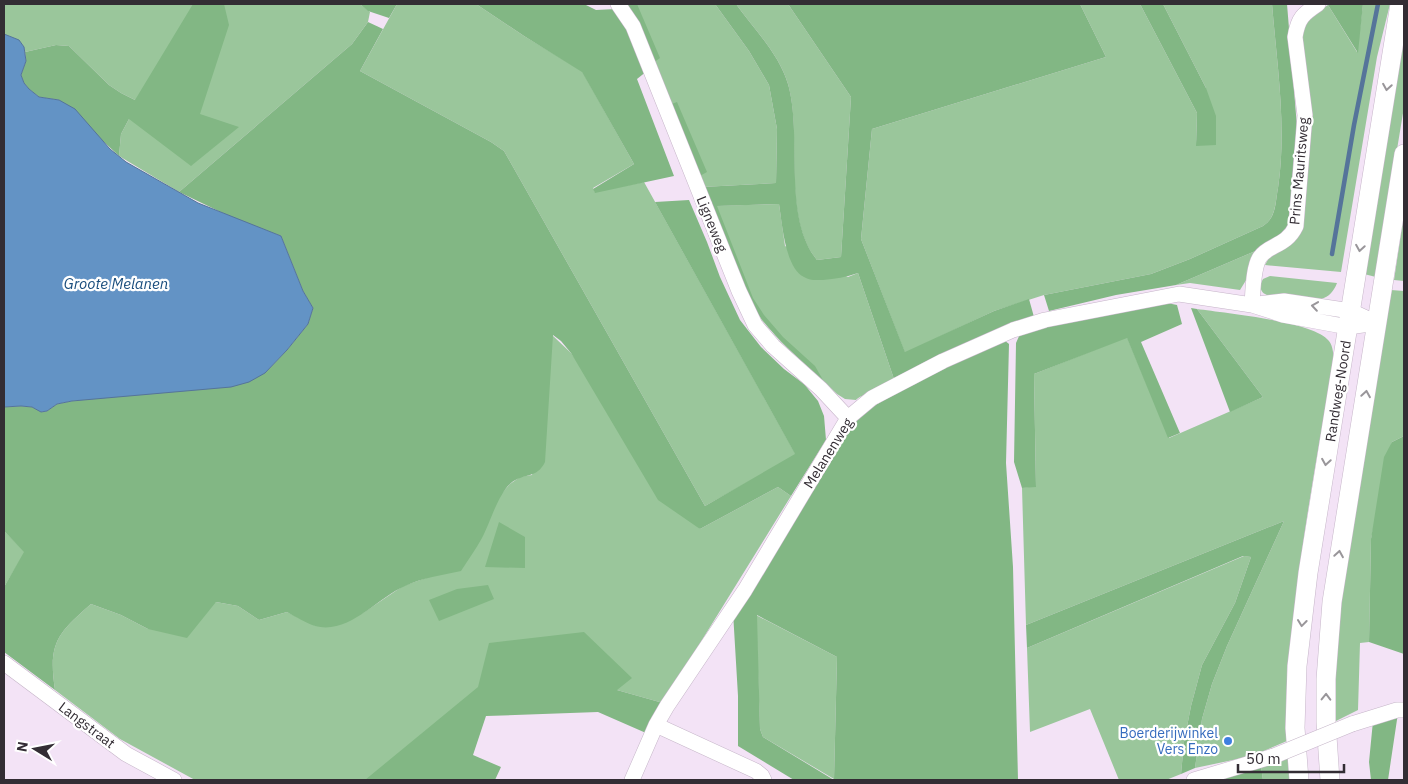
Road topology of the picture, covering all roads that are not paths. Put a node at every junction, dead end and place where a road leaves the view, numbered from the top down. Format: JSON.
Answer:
{"nodes":[{"id":1,"x":618,"y":4,"type":"edge"},
{"id":2,"x":1318,"y":4,"type":"edge"},
{"id":3,"x":1400,"y":4,"type":"edge"},
{"id":4,"x":1404,"y":154,"type":"edge"},
{"id":5,"x":1252,"y":304,"type":"junction"},
{"id":6,"x":1349,"y":319,"type":"junction"},
{"id":7,"x":1377,"y":323,"type":"junction"},
{"id":8,"x":848,"y":418,"type":"junction"},
{"id":9,"x":4,"y":663,"type":"edge"},
{"id":10,"x":1404,"y":710,"type":"edge"},
{"id":11,"x":656,"y":725,"type":"junction"},
{"id":12,"x":174,"y":780,"type":"edge"},
{"id":13,"x":632,"y":780,"type":"edge"},
{"id":14,"x":764,"y":780,"type":"edge"},
{"id":15,"x":1194,"y":780,"type":"edge"},
{"id":16,"x":1299,"y":780,"type":"edge"},
{"id":17,"x":1330,"y":780,"type":"edge"}],
"edges":[{"from":1,"to":8,"type":"street","name":"Ligneweg"},
{"from":2,"to":5,"type":"street","name":"Prins Mauritsweg"},
{"from":3,"to":6,"type":"main road","name":"Randweg-Noord","one_way":true},
{"from":4,"to":7,"type":"main road","name":"Randweg-Noord"},
{"from":5,"to":6,"type":"street","name":"Melanenweg"},
{"from":5,"to":8,"type":"street","name":"Melanenweg"},
{"from":6,"to":7,"type":"street","name":"Melanenweg"},
{"from":6,"to":16,"type":"main road","name":"Randweg-Noord","one_way":true},
{"from":17,"to":7,"type":"main road","name":"Randweg-Noord","one_way":true},
{"from":8,"to":11,"type":"street","name":"Melanenweg"},
{"from":9,"to":12,"type":"street","name":"Langstraat"},
{"from":10,"to":15,"type":"street","bridge":true},
{"from":11,"to":13,"type":"street","name":"Melanenweg"},
{"from":11,"to":14,"type":"street"}]}
